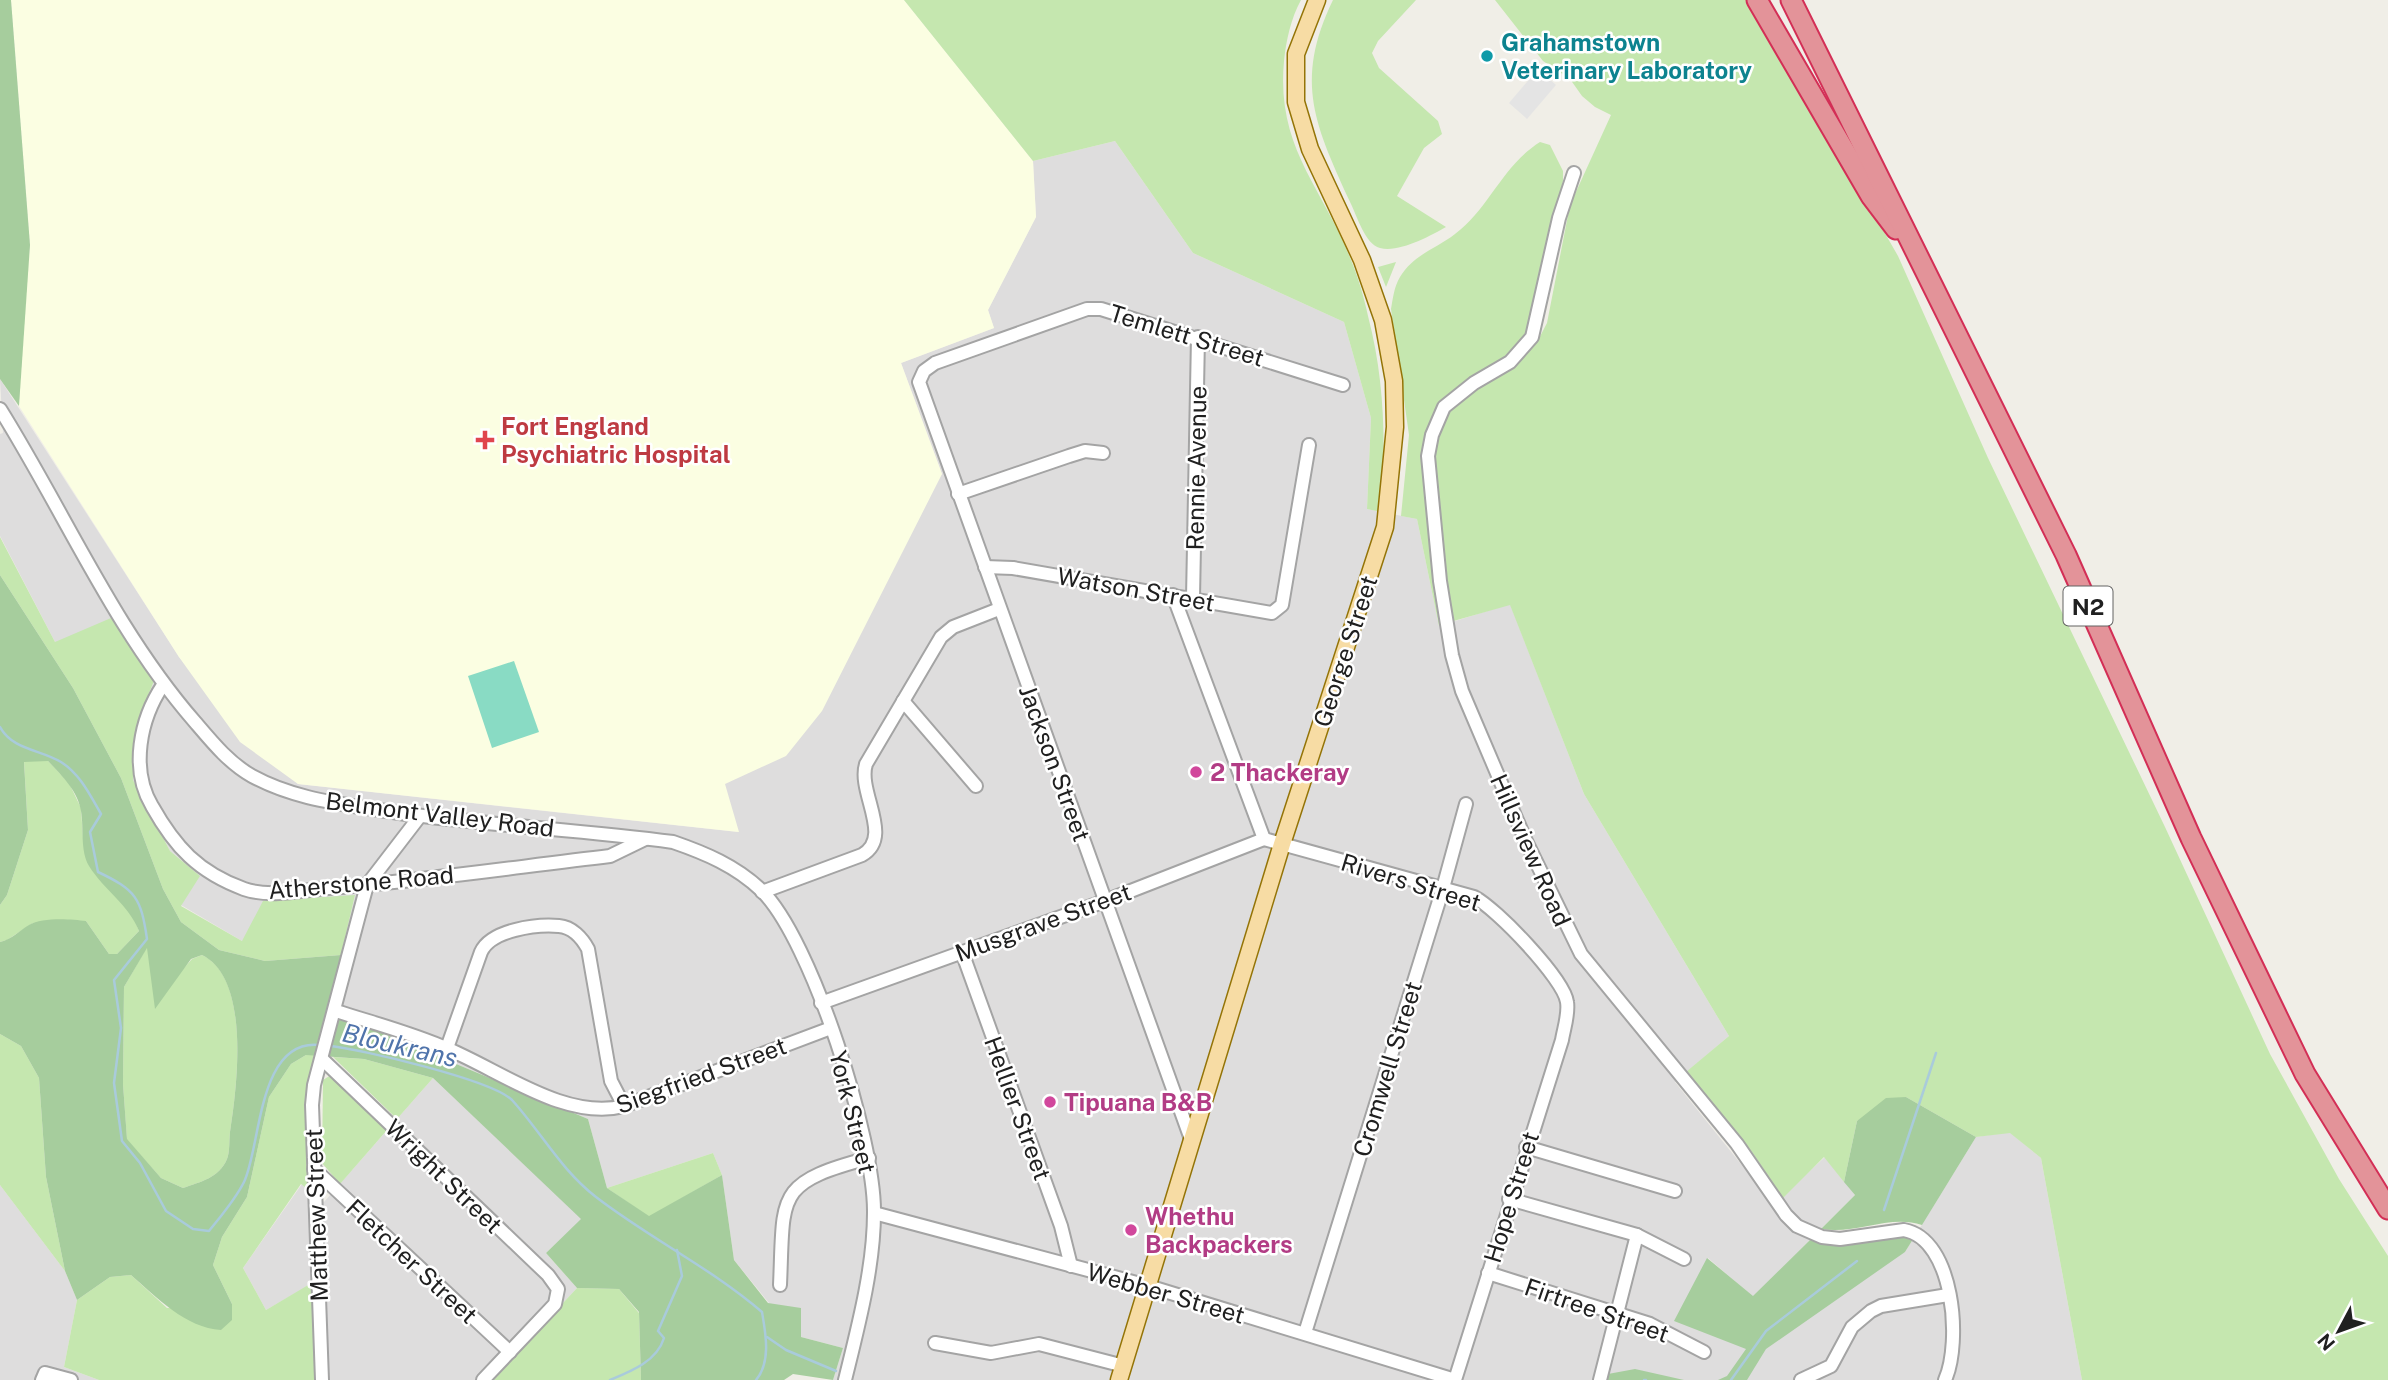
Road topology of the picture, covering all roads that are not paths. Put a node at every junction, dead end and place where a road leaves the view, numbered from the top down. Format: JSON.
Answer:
{"nodes":[{"id":1,"x":1317,"y":0,"type":"edge"},
{"id":2,"x":1757,"y":0,"type":"edge"},
{"id":3,"x":1791,"y":0,"type":"edge"},
{"id":4,"x":1802,"y":0,"type":"edge"},
{"id":5,"x":1861,"y":140,"type":"junction"},
{"id":6,"x":1574,"y":173,"type":"dead end"},
{"id":7,"x":1922,"y":263,"type":"junction"},
{"id":8,"x":1198,"y":337,"type":"junction"},
{"id":9,"x":919,"y":382,"type":"joint"},
{"id":10,"x":1343,"y":385,"type":"dead end"},
{"id":11,"x":0,"y":409,"type":"edge"},
{"id":12,"x":1309,"y":445,"type":"dead end"},
{"id":13,"x":1103,"y":453,"type":"dead end"},
{"id":14,"x":958,"y":494,"type":"junction"},
{"id":15,"x":985,"y":567,"type":"junction"},
{"id":16,"x":1173,"y":594,"type":"junction"},
{"id":17,"x":1193,"y":598,"type":"junction"},
{"id":18,"x":999,"y":609,"type":"junction"},
{"id":19,"x":163,"y":685,"type":"junction"},
{"id":20,"x":903,"y":701,"type":"junction"},
{"id":21,"x":976,"y":786,"type":"dead end"},
{"id":22,"x":1466,"y":804,"type":"dead end"},
{"id":23,"x":420,"y":816,"type":"junction"},
{"id":24,"x":645,"y":839,"type":"junction"},
{"id":25,"x":1264,"y":839,"type":"junction"},
{"id":26,"x":1282,"y":844,"type":"junction"},
{"id":27,"x":738,"y":871,"type":"joint"},
{"id":28,"x":367,"y":885,"type":"junction"},
{"id":29,"x":1443,"y":888,"type":"junction"},
{"id":30,"x":762,"y":892,"type":"junction"},
{"id":31,"x":1105,"y":901,"type":"junction"},
{"id":32,"x":961,"y":952,"type":"junction"},
{"id":33,"x":821,"y":1003,"type":"junction"},
{"id":34,"x":336,"y":1011,"type":"junction"},
{"id":35,"x":1567,"y":1014,"type":"joint"},
{"id":36,"x":831,"y":1028,"type":"junction"},
{"id":37,"x":447,"y":1048,"type":"junction"},
{"id":38,"x":325,"y":1051,"type":"junction"},
{"id":39,"x":624,"y":1106,"type":"junction"},
{"id":40,"x":1193,"y":1144,"type":"junction"},
{"id":41,"x":1527,"y":1147,"type":"junction"},
{"id":42,"x":869,"y":1158,"type":"junction"},
{"id":43,"x":314,"y":1169,"type":"junction"},
{"id":44,"x":1675,"y":1191,"type":"dead end"},
{"id":45,"x":1509,"y":1199,"type":"junction"},
{"id":46,"x":2388,"y":1209,"type":"edge"},
{"id":47,"x":874,"y":1213,"type":"junction"},
{"id":48,"x":1637,"y":1235,"type":"junction"},
{"id":49,"x":1684,"y":1259,"type":"dead end"},
{"id":50,"x":1070,"y":1266,"type":"junction"},
{"id":51,"x":1488,"y":1273,"type":"junction"},
{"id":52,"x":780,"y":1285,"type":"dead end"},
{"id":53,"x":1148,"y":1286,"type":"junction"},
{"id":54,"x":1948,"y":1295,"type":"junction"},
{"id":55,"x":1617,"y":1313,"type":"junction"},
{"id":56,"x":1305,"y":1332,"type":"junction"},
{"id":57,"x":935,"y":1343,"type":"dead end"},
{"id":58,"x":510,"y":1352,"type":"junction"},
{"id":59,"x":1704,"y":1352,"type":"dead end"},
{"id":60,"x":1121,"y":1373,"type":"edge"},
{"id":61,"x":43,"y":1376,"type":"edge"},
{"id":62,"x":71,"y":1380,"type":"edge"},
{"id":63,"x":322,"y":1380,"type":"edge"},
{"id":64,"x":483,"y":1380,"type":"edge"},
{"id":65,"x":845,"y":1380,"type":"edge"},
{"id":66,"x":1455,"y":1380,"type":"edge"},
{"id":67,"x":1600,"y":1380,"type":"edge"},
{"id":68,"x":1801,"y":1380,"type":"edge"},
{"id":69,"x":1945,"y":1380,"type":"edge"}],
"edges":[{"from":1,"to":26,"type":"main road","name":"George Street"},
{"from":2,"to":7,"type":"highway"},
{"from":3,"to":5,"type":"highway","number":"N2"},
{"from":4,"to":5,"type":"highway"},
{"from":5,"to":7,"type":"highway","number":"N2"},
{"from":6,"to":54,"type":"street","name":"Hillsview Road"},
{"from":7,"to":46,"type":"highway","number":"N2"},
{"from":8,"to":9,"type":"street","name":"Temlett Street"},
{"from":8,"to":10,"type":"street","name":"Temlett Street"},
{"from":8,"to":17,"type":"street","name":"Rennie Avenue"},
{"from":9,"to":14,"type":"street","name":"Jackson Street"},
{"from":11,"to":19,"type":"street","name":"Belmont Valley Road"},
{"from":12,"to":17,"type":"street","name":"Watson Street"},
{"from":13,"to":14,"type":"street"},
{"from":14,"to":15,"type":"street","name":"Jackson Street"},
{"from":15,"to":16,"type":"street","name":"Watson Street"},
{"from":15,"to":18,"type":"street","name":"Jackson Street"},
{"from":16,"to":17,"type":"street","name":"Watson Street"},
{"from":16,"to":25,"type":"street"},
{"from":18,"to":20,"type":"street"},
{"from":18,"to":31,"type":"street","name":"Jackson Street"},
{"from":19,"to":23,"type":"street","name":"Belmont Valley Road"},
{"from":19,"to":28,"type":"street","name":"Atherstone Road"},
{"from":20,"to":21,"type":"street"},
{"from":20,"to":30,"type":"street"},
{"from":22,"to":29,"type":"street","name":"Cromwell Street"},
{"from":23,"to":24,"type":"street","name":"Belmont Valley Road"},
{"from":23,"to":28,"type":"street","name":"Matthew Street"},
{"from":24,"to":27,"type":"street","name":"Belmont Valley Road"},
{"from":24,"to":28,"type":"street","name":"Atherstone Road"},
{"from":25,"to":26,"type":"street","name":"Rivers Street"},
{"from":25,"to":31,"type":"street","name":"Musgrave Street"},
{"from":26,"to":29,"type":"street","name":"Rivers Street"},
{"from":26,"to":40,"type":"main road","name":"George Street"},
{"from":27,"to":30,"type":"street","name":"York Street"},
{"from":28,"to":34,"type":"street","name":"Matthew Street"},
{"from":29,"to":35,"type":"street","name":"Rivers Street"},
{"from":29,"to":56,"type":"street","name":"Cromwell Street"},
{"from":30,"to":33,"type":"street","name":"York Street"},
{"from":31,"to":32,"type":"street","name":"Musgrave Street"},
{"from":31,"to":40,"type":"street","name":"Jackson Street"},
{"from":32,"to":33,"type":"street","name":"Musgrave Street"},
{"from":32,"to":50,"type":"street","name":"Hellier Street"},
{"from":33,"to":36,"type":"street","name":"York Street"},
{"from":34,"to":37,"type":"street","name":"Siegfried Street"},
{"from":34,"to":38,"type":"street","name":"Matthew Street"},
{"from":35,"to":41,"type":"street","name":"Hope Street"},
{"from":36,"to":39,"type":"street","name":"Siegfried Street"},
{"from":36,"to":42,"type":"street","name":"York Street"},
{"from":37,"to":39,"type":"street","name":"Siegfried Street"},
{"from":37,"to":39,"type":"street"},
{"from":38,"to":43,"type":"street","name":"Matthew Street"},
{"from":38,"to":58,"type":"street","name":"Wright Street"},
{"from":40,"to":53,"type":"main road","name":"George Street"},
{"from":41,"to":44,"type":"street"},
{"from":41,"to":45,"type":"street","name":"Hope Street"},
{"from":42,"to":47,"type":"street","name":"York Street"},
{"from":42,"to":52,"type":"street"},
{"from":43,"to":58,"type":"street","name":"Fletcher Street"},
{"from":43,"to":63,"type":"street","name":"Matthew Street"},
{"from":45,"to":48,"type":"street"},
{"from":45,"to":51,"type":"street","name":"Hope Street"},
{"from":47,"to":50,"type":"street","name":"Webber Street"},
{"from":47,"to":65,"type":"street","name":"York Street"},
{"from":48,"to":49,"type":"street"},
{"from":48,"to":55,"type":"street"},
{"from":50,"to":53,"type":"street","name":"Webber Street"},
{"from":51,"to":55,"type":"street","name":"Firtree Street"},
{"from":51,"to":66,"type":"street","name":"Hope Street"},
{"from":53,"to":56,"type":"street","name":"Webber Street"},
{"from":53,"to":60,"type":"main road","name":"George Street"},
{"from":54,"to":68,"type":"street"},
{"from":54,"to":69,"type":"street","name":"Hillsview Road"},
{"from":55,"to":59,"type":"street","name":"Firtree Street"},
{"from":55,"to":67,"type":"street"},
{"from":56,"to":66,"type":"street","name":"Webber Street"},
{"from":57,"to":60,"type":"street"},
{"from":58,"to":64,"type":"street"},
{"from":61,"to":62,"type":"street"}]}
